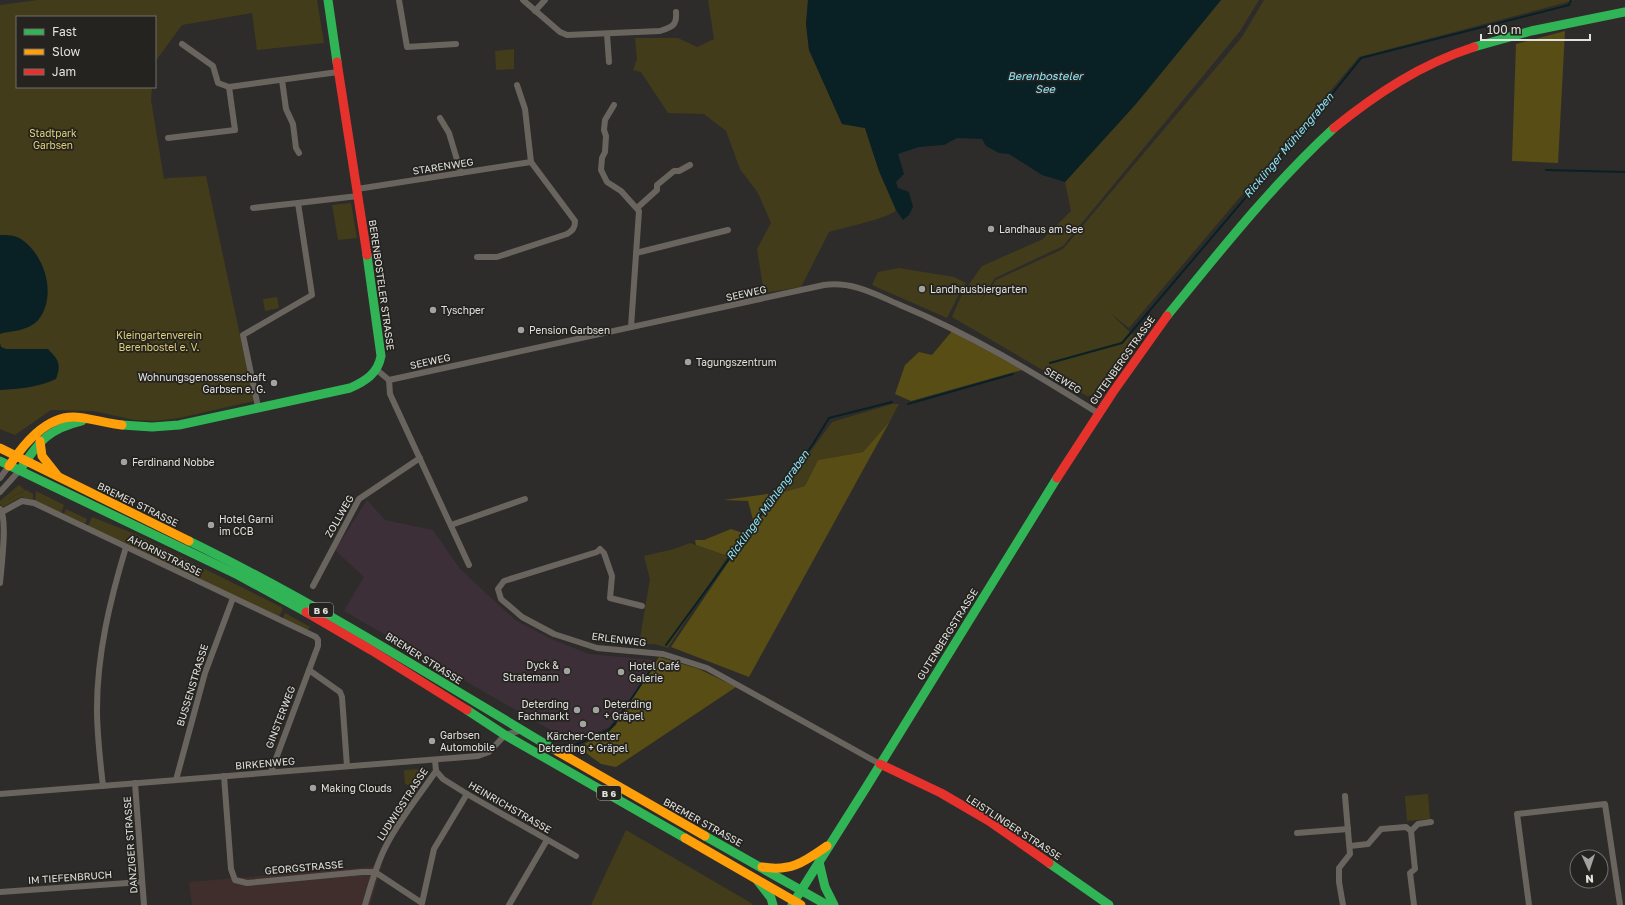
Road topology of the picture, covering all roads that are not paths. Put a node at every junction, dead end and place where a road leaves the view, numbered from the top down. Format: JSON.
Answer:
{"nodes":[{"id":1,"x":328,"y":0,"type":"edge"},
{"id":2,"x":399,"y":0,"type":"edge"},
{"id":3,"x":523,"y":0,"type":"edge"},
{"id":4,"x":545,"y":0,"type":"edge"},
{"id":5,"x":535,"y":11,"type":"junction"},
{"id":6,"x":676,"y":12,"type":"dead end"},
{"id":7,"x":1625,"y":12,"type":"edge"},
{"id":8,"x":607,"y":34,"type":"junction"},
{"id":9,"x":182,"y":44,"type":"dead end"},
{"id":10,"x":456,"y":44,"type":"dead end"},
{"id":11,"x":609,"y":62,"type":"dead end"},
{"id":12,"x":338,"y":72,"type":"junction"},
{"id":13,"x":282,"y":80,"type":"junction"},
{"id":14,"x":517,"y":85,"type":"dead end"},
{"id":15,"x":230,"y":87,"type":"junction"},
{"id":16,"x":614,"y":105,"type":"dead end"},
{"id":17,"x":440,"y":118,"type":"dead end"},
{"id":18,"x":168,"y":138,"type":"dead end"},
{"id":19,"x":299,"y":153,"type":"dead end"},
{"id":20,"x":531,"y":162,"type":"junction"},
{"id":21,"x":690,"y":165,"type":"dead end"},
{"id":22,"x":461,"y":173,"type":"junction"},
{"id":23,"x":357,"y":192,"type":"junction"},
{"id":24,"x":298,"y":203,"type":"junction"},
{"id":25,"x":253,"y":208,"type":"dead end"},
{"id":26,"x":637,"y":208,"type":"junction"},
{"id":27,"x":728,"y":230,"type":"dead end"},
{"id":28,"x":636,"y":253,"type":"junction"},
{"id":29,"x":477,"y":257,"type":"dead end"},
{"id":30,"x":631,"y":327,"type":"junction"},
{"id":31,"x":377,"y":370,"type":"junction"},
{"id":32,"x":389,"y":380,"type":"junction"},
{"id":33,"x":258,"y":407,"type":"junction"},
{"id":34,"x":1098,"y":413,"type":"junction"},
{"id":35,"x":88,"y":420,"type":"junction"},
{"id":36,"x":40,"y":441,"type":"junction"},
{"id":37,"x":0,"y":448,"type":"edge"},
{"id":38,"x":15,"y":455,"type":"junction"},
{"id":39,"x":420,"y":458,"type":"junction"},
{"id":40,"x":0,"y":461,"type":"edge"},
{"id":41,"x":26,"y":461,"type":"junction"},
{"id":42,"x":9,"y":466,"type":"junction"},
{"id":43,"x":19,"y":472,"type":"junction"},
{"id":44,"x":58,"y":476,"type":"junction"},
{"id":45,"x":0,"y":478,"type":"edge"},
{"id":46,"x":0,"y":492,"type":"edge"},
{"id":47,"x":525,"y":499,"type":"dead end"},
{"id":48,"x":1,"y":510,"type":"edge"},
{"id":49,"x":451,"y":525,"type":"junction"},
{"id":50,"x":126,"y":547,"type":"junction"},
{"id":51,"x":469,"y":565,"type":"dead end"},
{"id":52,"x":0,"y":583,"type":"edge"},
{"id":53,"x":313,"y":586,"type":"dead end"},
{"id":54,"x":233,"y":598,"type":"junction"},
{"id":55,"x":642,"y":606,"type":"dead end"},
{"id":56,"x":318,"y":640,"type":"joint"},
{"id":57,"x":309,"y":670,"type":"junction"},
{"id":58,"x":524,"y":730,"type":"junction"},
{"id":59,"x":505,"y":736,"type":"junction"},
{"id":60,"x":435,"y":760,"type":"junction"},
{"id":61,"x":880,"y":764,"type":"junction"},
{"id":62,"x":347,"y":766,"type":"junction"},
{"id":63,"x":436,"y":771,"type":"junction"},
{"id":64,"x":271,"y":772,"type":"junction"},
{"id":65,"x":224,"y":776,"type":"junction"},
{"id":66,"x":176,"y":780,"type":"junction"},
{"id":67,"x":135,"y":784,"type":"junction"},
{"id":68,"x":103,"y":786,"type":"junction"},
{"id":69,"x":0,"y":794,"type":"edge"},
{"id":70,"x":467,"y":794,"type":"junction"},
{"id":71,"x":1345,"y":796,"type":"dead end"},
{"id":72,"x":1431,"y":822,"type":"dead end"},
{"id":73,"x":1348,"y":829,"type":"junction"},
{"id":74,"x":1412,"y":831,"type":"junction"},
{"id":75,"x":1297,"y":833,"type":"dead end"},
{"id":76,"x":547,"y":840,"type":"junction"},
{"id":77,"x":830,"y":844,"type":"junction"},
{"id":78,"x":1350,"y":846,"type":"junction"},
{"id":79,"x":576,"y":856,"type":"dead end"},
{"id":80,"x":819,"y":862,"type":"junction"},
{"id":81,"x":762,"y":867,"type":"junction"},
{"id":82,"x":375,"y":872,"type":"junction"},
{"id":83,"x":757,"y":880,"type":"junction"},
{"id":84,"x":142,"y":882,"type":"junction"},
{"id":85,"x":801,"y":890,"type":"junction"},
{"id":86,"x":0,"y":892,"type":"edge"},
{"id":87,"x":423,"y":904,"type":"edge"},
{"id":88,"x":796,"y":904,"type":"edge"},
{"id":89,"x":144,"y":905,"type":"edge"},
{"id":90,"x":365,"y":905,"type":"edge"},
{"id":91,"x":509,"y":905,"type":"edge"},
{"id":92,"x":773,"y":905,"type":"edge"},
{"id":93,"x":827,"y":905,"type":"edge"},
{"id":94,"x":834,"y":905,"type":"edge"},
{"id":95,"x":1109,"y":905,"type":"edge"},
{"id":96,"x":1343,"y":905,"type":"edge"},
{"id":97,"x":1414,"y":905,"type":"edge"},
{"id":98,"x":1529,"y":905,"type":"edge"},
{"id":99,"x":1620,"y":905,"type":"edge"}],
"edges":[{"from":1,"to":12,"type":"main road","name":"BERENBOSTELER STRASSE"},
{"from":2,"to":10,"type":"street"},
{"from":3,"to":5,"type":"street"},
{"from":4,"to":5,"type":"street"},
{"from":5,"to":8,"type":"street"},
{"from":6,"to":8,"type":"street"},
{"from":7,"to":34,"type":"main road","name":"GUTENBERGSTRASSE"},
{"from":8,"to":11,"type":"street"},
{"from":9,"to":15,"type":"street"},
{"from":12,"to":13,"type":"street"},
{"from":12,"to":23,"type":"main road","name":"BERENBOSTELER STRASSE"},
{"from":13,"to":15,"type":"street"},
{"from":13,"to":19,"type":"street"},
{"from":14,"to":20,"type":"street"},
{"from":15,"to":18,"type":"street"},
{"from":16,"to":26,"type":"street"},
{"from":17,"to":22,"type":"street"},
{"from":20,"to":22,"type":"street","name":"STARENWEG"},
{"from":20,"to":29,"type":"street"},
{"from":21,"to":26,"type":"street"},
{"from":22,"to":23,"type":"street","name":"STARENWEG"},
{"from":23,"to":24,"type":"street","name":"STARENWEG"},
{"from":23,"to":31,"type":"main road","name":"BERENBOSTELER STRASSE"},
{"from":24,"to":25,"type":"street","name":"STARENWEG"},
{"from":24,"to":33,"type":"street"},
{"from":26,"to":28,"type":"street"},
{"from":27,"to":28,"type":"street"},
{"from":28,"to":30,"type":"street"},
{"from":30,"to":32,"type":"street","name":"SEEWEG"},
{"from":30,"to":34,"type":"street","name":"SEEWEG"},
{"from":31,"to":32,"type":"street"},
{"from":31,"to":33,"type":"main road"},
{"from":32,"to":39,"type":"street"},
{"from":33,"to":35,"type":"main road"},
{"from":34,"to":61,"type":"main road","name":"GUTENBERGSTRASSE"},
{"from":35,"to":36,"type":"main road"},
{"from":35,"to":38,"type":"main road"},
{"from":36,"to":41,"type":"main road"},
{"from":36,"to":44,"type":"main road"},
{"from":37,"to":38,"type":"main road","name":"BREMER STRASSE","number":"B 6"},
{"from":38,"to":41,"type":"main road","name":"BREMER STRASSE","number":"B 6"},
{"from":38,"to":42,"type":"main road"},
{"from":39,"to":49,"type":"street"},
{"from":39,"to":53,"type":"street","name":"ZOLLWEG"},
{"from":40,"to":42,"type":"main road","name":"BREMER STRASSE","number":"B 6"},
{"from":41,"to":43,"type":"main road"},
{"from":41,"to":44,"type":"main road","name":"BREMER STRASSE","number":"B 6"},
{"from":42,"to":43,"type":"main road","name":"BREMER STRASSE","number":"B 6"},
{"from":42,"to":45,"type":"street"},
{"from":43,"to":46,"type":"street"},
{"from":43,"to":59,"type":"main road","name":"BREMER STRASSE","number":"B 6"},
{"from":44,"to":58,"type":"main road","name":"BREMER STRASSE","number":"B 6"},
{"from":47,"to":49,"type":"street"},
{"from":48,"to":50,"type":"street","name":"AHORNSTRASSE"},
{"from":48,"to":52,"type":"street"},
{"from":49,"to":51,"type":"street"},
{"from":50,"to":54,"type":"street","name":"AHORNSTRASSE"},
{"from":50,"to":68,"type":"street"},
{"from":54,"to":56,"type":"street","name":"AHORNSTRASSE"},
{"from":54,"to":66,"type":"street","name":"BUSSENSTRASSE"},
{"from":55,"to":61,"type":"street","name":"ERLENWEG"},
{"from":56,"to":57,"type":"street","name":"GINSTERWEG"},
{"from":57,"to":62,"type":"street"},
{"from":57,"to":64,"type":"street","name":"GINSTERWEG"},
{"from":58,"to":59,"type":"street","name":"BIRKENWEG"},
{"from":58,"to":81,"type":"main road","name":"BREMER STRASSE","number":"B 6"},
{"from":59,"to":60,"type":"street","name":"BIRKENWEG"},
{"from":59,"to":83,"type":"main road","name":"BREMER STRASSE","number":"B 6"},
{"from":60,"to":62,"type":"street","name":"BIRKENWEG"},
{"from":60,"to":63,"type":"street","name":"LUDWIGSTRASSE"},
{"from":61,"to":77,"type":"main road","name":"GUTENBERGSTRASSE"},
{"from":61,"to":95,"type":"main road","name":"LEISTLINGER STRASSE"},
{"from":62,"to":64,"type":"street","name":"BIRKENWEG"},
{"from":63,"to":70,"type":"street","name":"HEINRICHSTRASSE"},
{"from":63,"to":82,"type":"street","name":"LUDWIGSTRASSE"},
{"from":64,"to":65,"type":"street","name":"BIRKENWEG"},
{"from":65,"to":66,"type":"street","name":"BIRKENWEG"},
{"from":65,"to":82,"type":"street","name":"GEORGSTRASSE"},
{"from":66,"to":67,"type":"street","name":"BIRKENWEG"},
{"from":67,"to":68,"type":"street","name":"BIRKENWEG"},
{"from":67,"to":84,"type":"street","name":"DANZIGER STRASSE"},
{"from":68,"to":69,"type":"street","name":"BIRKENWEG"},
{"from":70,"to":76,"type":"street","name":"HEINRICHSTRASSE"},
{"from":70,"to":87,"type":"street"},
{"from":71,"to":73,"type":"street"},
{"from":72,"to":74,"type":"street"},
{"from":73,"to":75,"type":"street"},
{"from":73,"to":78,"type":"street"},
{"from":74,"to":78,"type":"street"},
{"from":74,"to":97,"type":"street"},
{"from":76,"to":79,"type":"street","name":"HEINRICHSTRASSE"},
{"from":76,"to":91,"type":"street"},
{"from":77,"to":80,"type":"main road","name":"GUTENBERGSTRASSE"},
{"from":77,"to":81,"type":"main road"},
{"from":78,"to":96,"type":"street"},
{"from":80,"to":85,"type":"main road","name":"GUTENBERGSTRASSE"},
{"from":80,"to":94,"type":"main road"},
{"from":81,"to":85,"type":"main road","name":"BREMER STRASSE","number":"B 6"},
{"from":82,"to":87,"type":"street"},
{"from":82,"to":90,"type":"street","name":"LUDWIGSTRASSE"},
{"from":83,"to":88,"type":"main road","name":"BREMER STRASSE","number":"B 6"},
{"from":83,"to":92,"type":"main road"},
{"from":84,"to":86,"type":"street","name":"IM TIEFENBRUCH"},
{"from":84,"to":89,"type":"street","name":"DANZIGER STRASSE"},
{"from":85,"to":88,"type":"main road","name":"GUTENBERGSTRASSE"},
{"from":85,"to":93,"type":"main road","name":"BREMER STRASSE","number":"B 6"},
{"from":98,"to":99,"type":"street"}]}
